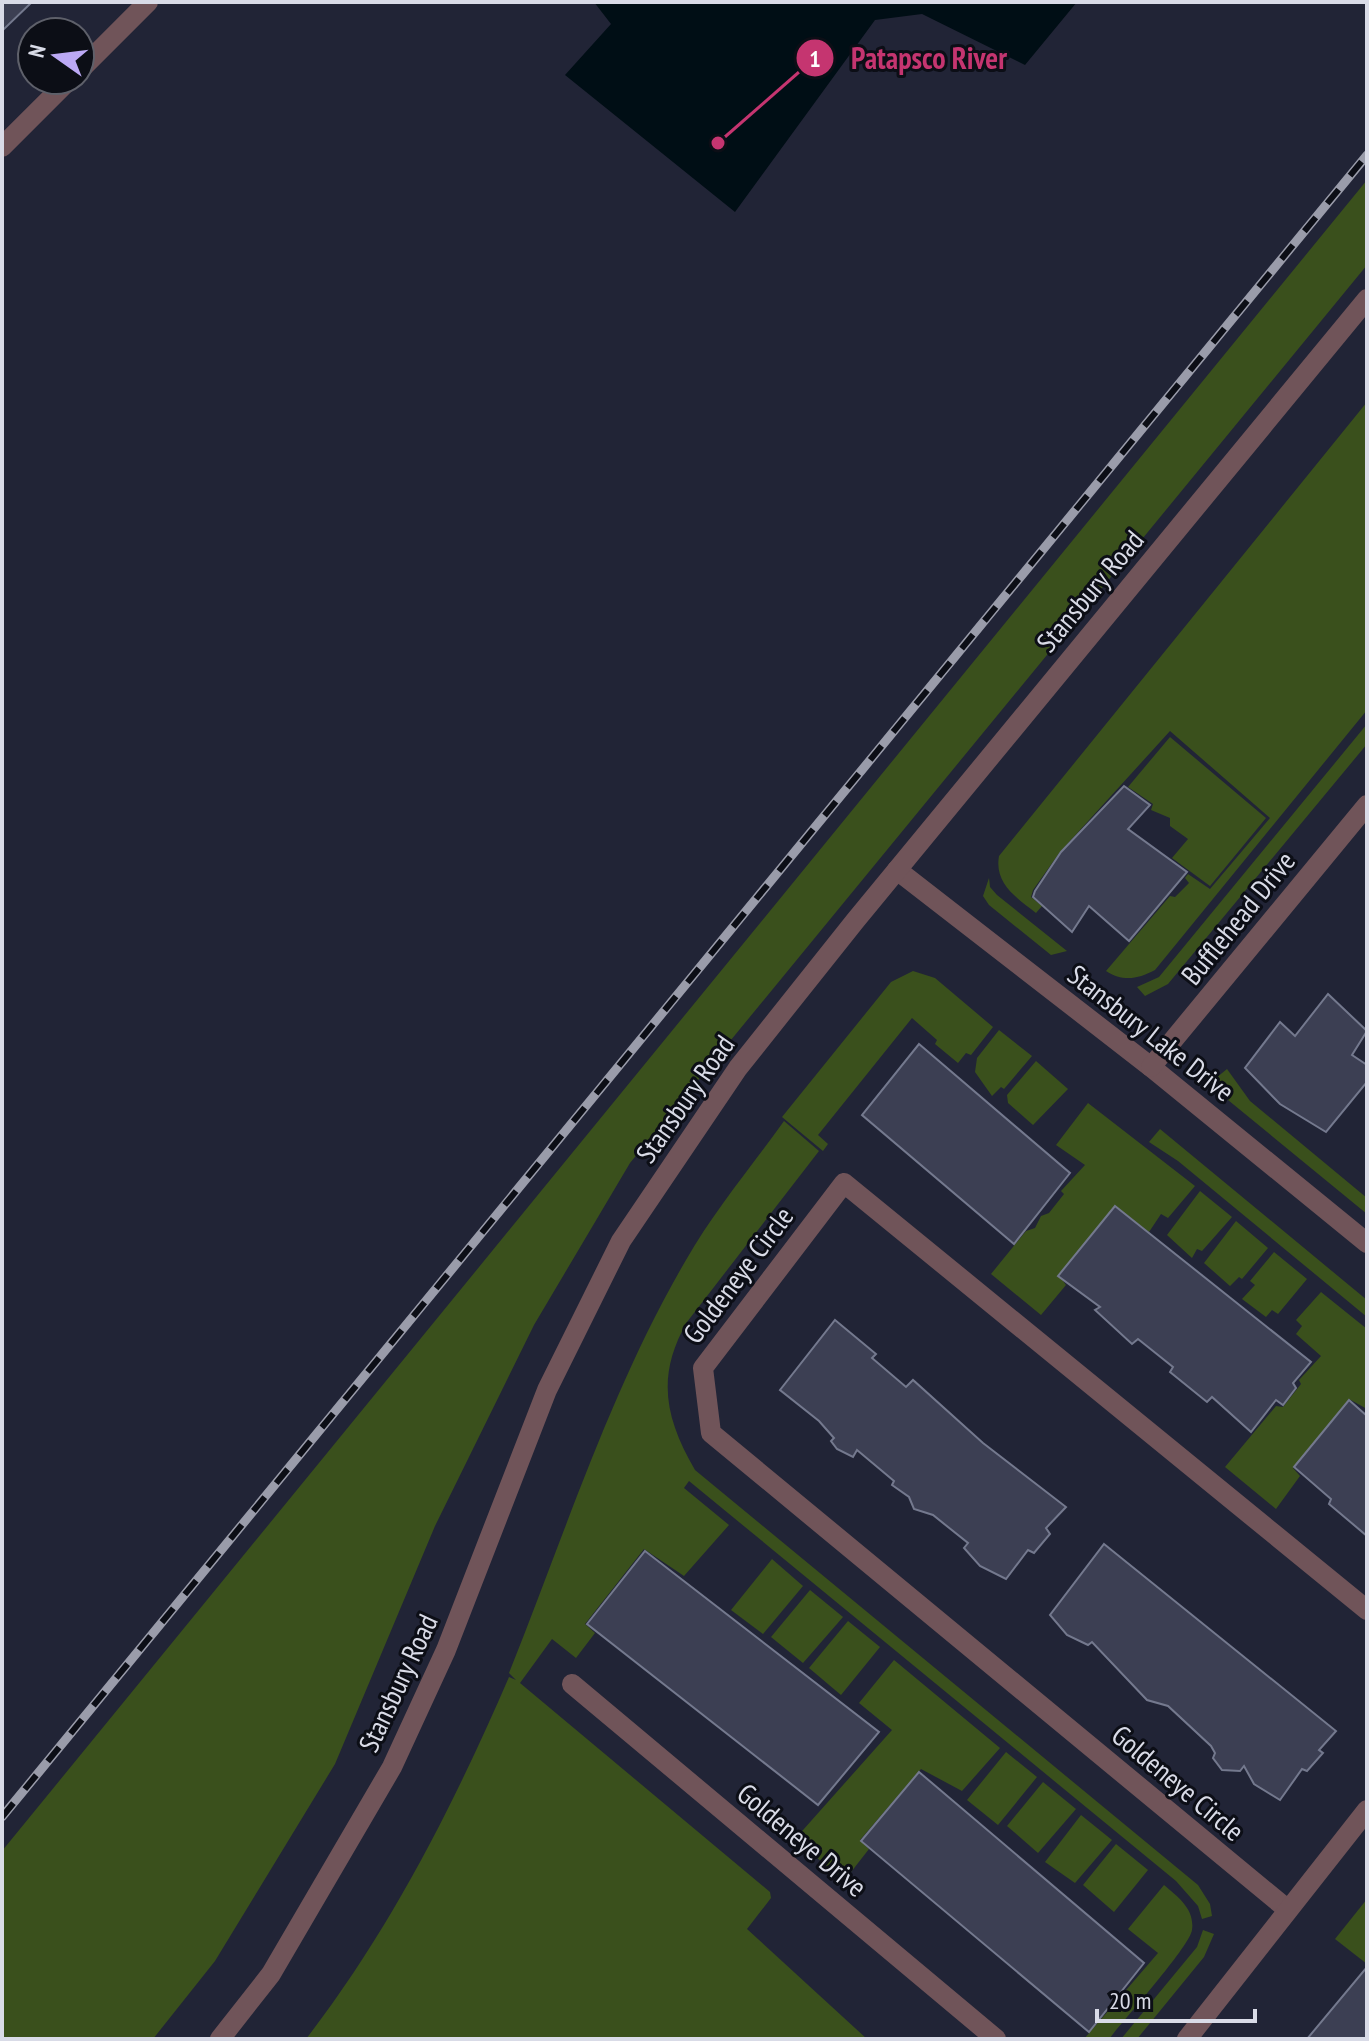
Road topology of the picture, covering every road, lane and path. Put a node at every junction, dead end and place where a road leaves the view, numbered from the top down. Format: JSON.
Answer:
{"nodes":[{"id":1,"x":148,"y":2,"type":"edge"},
{"id":2,"x":96,"y":54,"type":"edge"},
{"id":3,"x":53,"y":96,"type":"edge"},
{"id":4,"x":2,"y":147,"type":"edge"},
{"id":5,"x":1367,"y":299,"type":"edge"},
{"id":6,"x":1367,"y":805,"type":"edge"},
{"id":7,"x":897,"y":870,"type":"junction"},
{"id":8,"x":1151,"y":1067,"type":"junction"},
{"id":9,"x":1367,"y":1243,"type":"edge"},
{"id":10,"x":1367,"y":1610,"type":"edge"},
{"id":11,"x":572,"y":1684,"type":"dead end"},
{"id":12,"x":1367,"y":1810,"type":"edge"},
{"id":13,"x":1287,"y":1909,"type":"junction"},
{"id":14,"x":220,"y":2039,"type":"edge"},
{"id":15,"x":996,"y":2039,"type":"edge"},
{"id":16,"x":1187,"y":2039,"type":"edge"}],
"edges":[{"from":1,"to":2,"type":"street"},
{"from":3,"to":4,"type":"street"},
{"from":5,"to":7,"type":"street","name":"Stansbury Road"},
{"from":6,"to":8,"type":"street","name":"Bufflehead Drive"},
{"from":7,"to":8,"type":"street","name":"Stansbury Lake Drive"},
{"from":7,"to":14,"type":"street","name":"Stansbury Road"},
{"from":8,"to":9,"type":"street","name":"Stansbury Lake Drive"},
{"from":10,"to":13,"type":"street","name":"Goldeneye Circle"},
{"from":11,"to":15,"type":"street","name":"Goldeneye Drive"},
{"from":12,"to":13,"type":"street"},
{"from":13,"to":16,"type":"street"}]}
